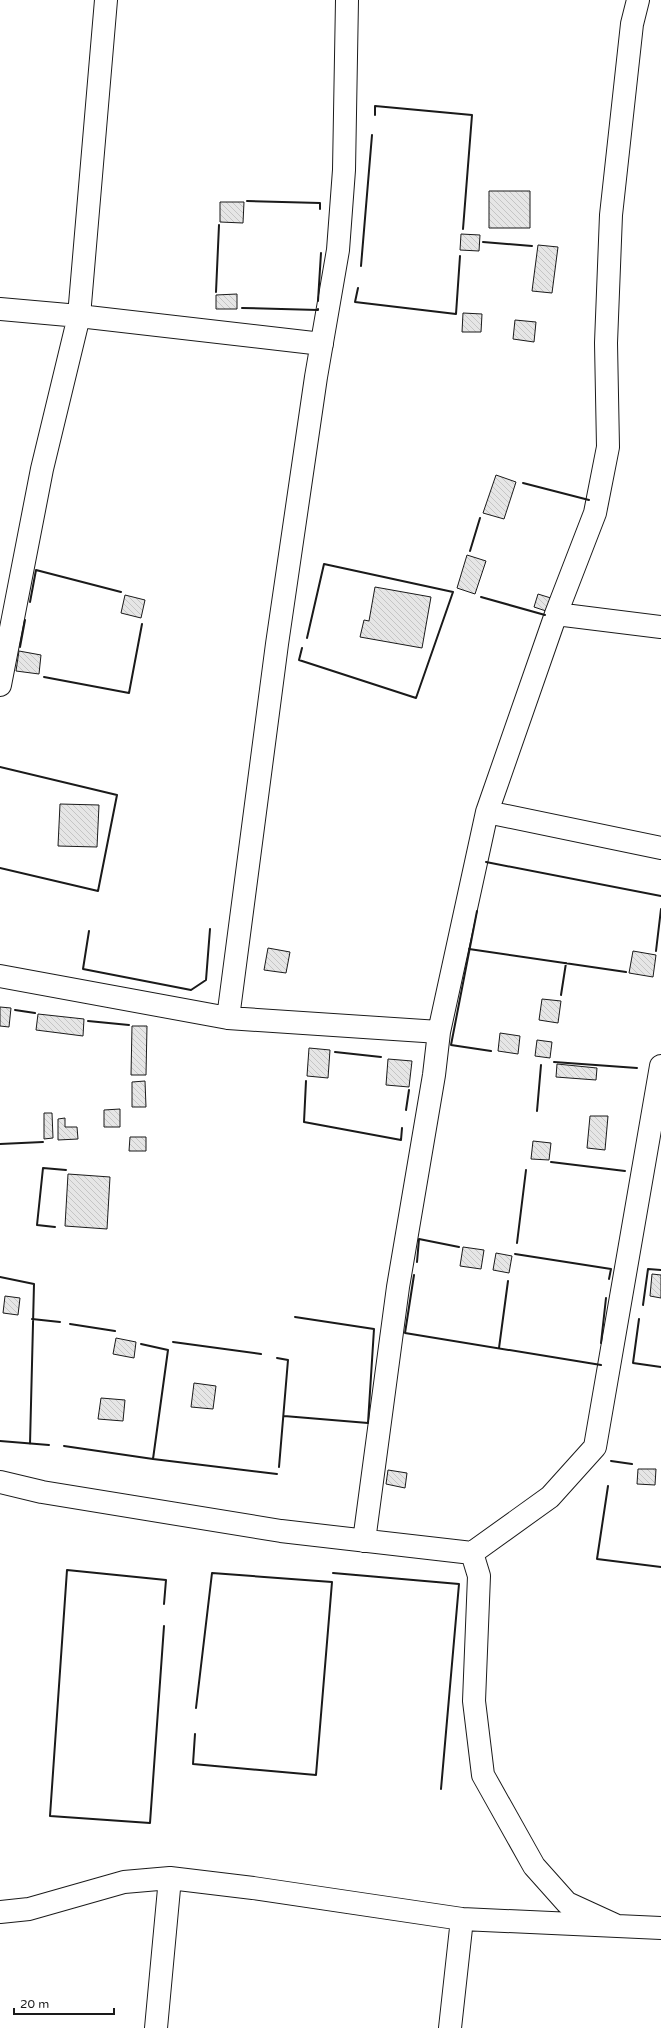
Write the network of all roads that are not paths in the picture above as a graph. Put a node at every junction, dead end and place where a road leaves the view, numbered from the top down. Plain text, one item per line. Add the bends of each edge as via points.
1 (106, 0) edge
2 (347, 0) edge
3 (638, 0) edge
4 (0, 309) edge
5 (79, 316) junction
6 (322, 344) junction
7 (556, 614) junction
8 (661, 627) edge
9 (0, 685) edge
10 (487, 812) junction
11 (661, 848) edge
12 (0, 976) edge
13 (228, 1018) junction
14 (439, 1032) junction
15 (661, 1066) edge
16 (0, 1482) edge
17 (364, 1541) junction
18 (472, 1553) junction
19 (170, 1878) junction
20 (0, 1912) edge
21 (462, 1918) junction
22 (615, 1926) junction
23 (661, 1928) edge
24 (156, 2028) edge
25 (450, 2028) edge

1 - 5 street
2 - 6 street via 344,170 338,250
3 - 7 street via 631,32 611,215 606,343 608,447 595,513
4 - 5 street
5 - 6 street
5 - 9 street via 42,469
6 - 13 street via 277,644
7 - 8 street
7 - 10 street
10 - 11 street
10 - 14 street
12 - 13 street
13 - 14 street
14 - 17 street via 398,1287
15 - 18 street via 595,1447 550,1497
16 - 17 street via 42,1492 266,1529
17 - 18 street
18 - 22 street via 479,1576 474,1701 483,1775 534,1866 567,1903
19 - 20 street via 124,1882 29,1909
19 - 21 street
19 - 24 street
21 - 22 street
21 - 25 street
22 - 23 street

